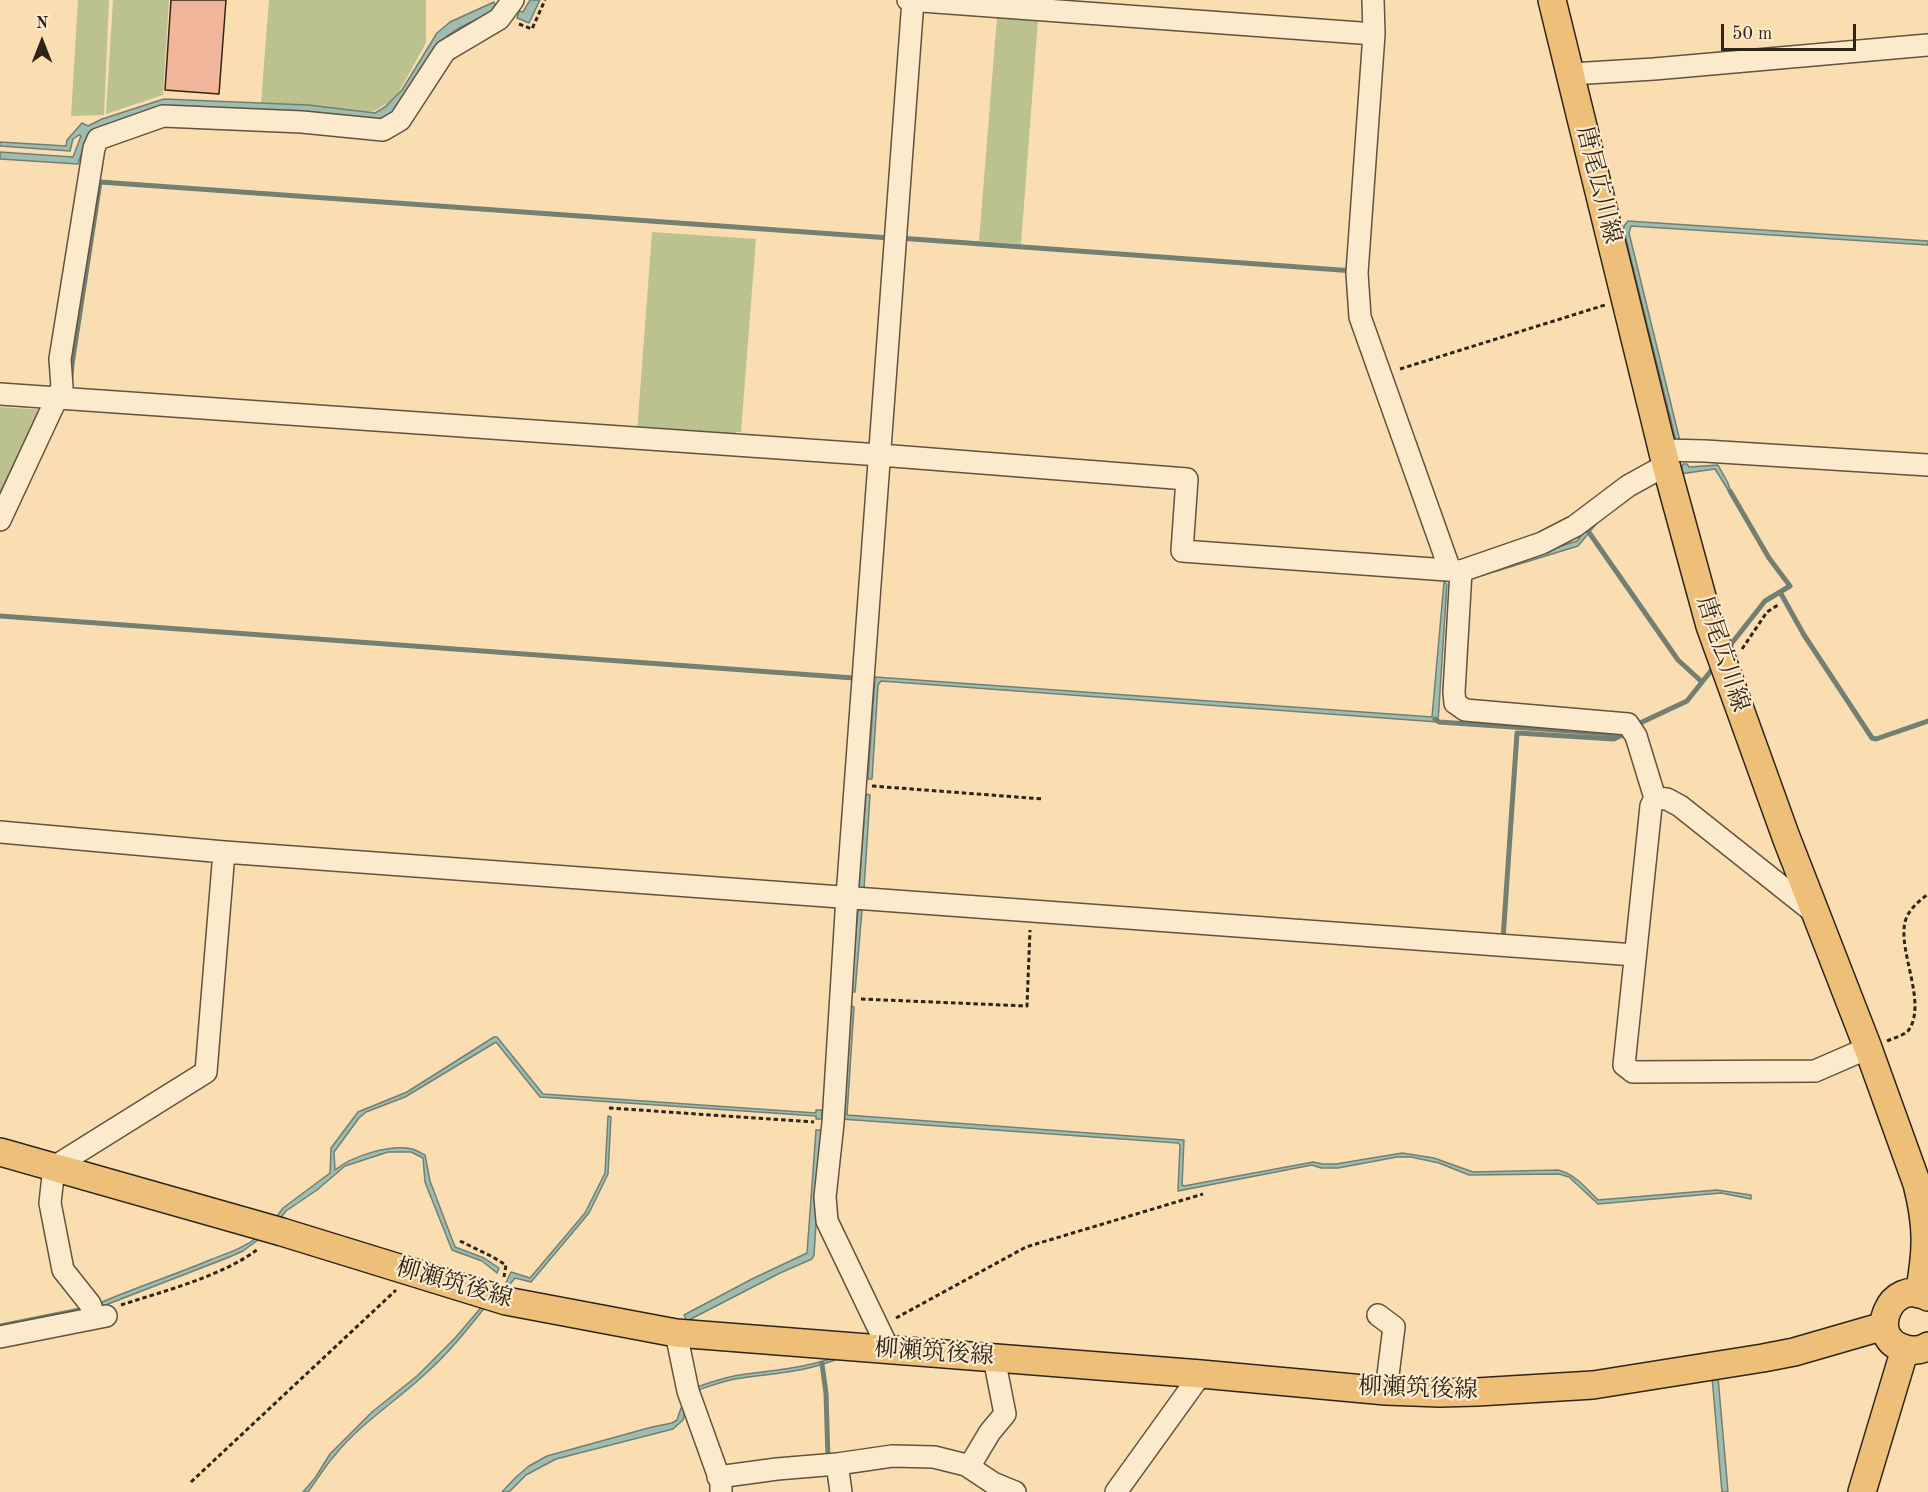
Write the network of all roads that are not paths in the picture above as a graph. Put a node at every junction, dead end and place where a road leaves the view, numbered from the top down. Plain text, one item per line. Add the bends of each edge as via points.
1 (513, 0) edge
2 (908, 0) edge
3 (913, 0) edge
4 (1373, 0) edge
5 (1552, 0) edge
6 (1374, 34) junction
7 (1928, 45) edge
8 (1571, 74) junction
9 (0, 394) edge
10 (57, 398) junction
11 (880, 455) junction
12 (1665, 458) junction
13 (1928, 465) edge
14 (0, 520) edge
15 (1456, 570) junction
16 (1655, 798) junction
17 (0, 832) edge
18 (224, 852) junction
19 (847, 897) junction
20 (1816, 915) junction
21 (1635, 956) junction
22 (1868, 1048) junction
23 (0, 1152) edge
24 (54, 1167) junction
25 (1927, 1255) edge
26 (1924, 1296) edge
27 (1378, 1315) dead end
28 (1884, 1326) junction
29 (676, 1333) junction
30 (0, 1337) edge
31 (884, 1339) junction
32 (1917, 1348) edge
33 (994, 1358) junction
34 (1201, 1374) junction
35 (1386, 1391) junction
36 (837, 1464) junction
37 (969, 1467) junction
38 (720, 1485) edge
39 (1865, 1491) edge
40 (841, 1492) edge
41 (1015, 1492) edge
42 (1116, 1492) edge

1 - 10 street via 500,17 445,51 400,120 383,130 163,116 98,139 60,358 62,387
2 - 3 street
3 - 6 street
3 - 11 street
4 - 6 street
5 - 8 main road, 唐尾広川線
6 - 15 street via 1357,273 1360,317
7 - 8 street
8 - 12 main road, 唐尾広川線
9 - 10 street
10 - 11 street
10 - 14 street
11 - 15 street via 1186,479 1182,551
11 - 19 street
12 - 13 street via 1705,451
12 - 15 street via 1575,526 1542,543
12 - 20 main road, 唐尾広川線 via 1710,626
15 - 16 street via 1455,703 1465,710 1628,724 1636,736
16 - 20 street via 1680,806
16 - 21 street
17 - 18 street
18 - 19 street
18 - 24 street via 206,1072
19 - 21 street
19 - 31 street via 826,1221
20 - 22 main road, 唐尾広川線
21 - 22 street via 1623,1065 1633,1072 1815,1071
22 - 25 main road, 唐尾広川線 via 1917,1184
23 - 24 main road, 柳瀬筑後線
24 - 29 main road, 柳瀬筑後線 via 495,1298
24 - 30 street via 50,1203 63,1270 101,1317
25 - 26 main road, 唐尾広川線
26 - 28 main road, 唐尾広川線 via 1904,1294 1894,1299
27 - 35 street via 1394,1327
28 - 32 main road via 1891,1341 1900,1348
28 - 35 main road, 柳瀬筑後線 via 1794,1352 1593,1385 1477,1392
29 - 31 main road, 柳瀬筑後線
29 - 38 street via 688,1390
31 - 33 main road, 柳瀬筑後線
32 - 39 main road
33 - 34 main road, 柳瀬筑後線
33 - 37 street via 1005,1414
34 - 35 main road, 柳瀬筑後線
34 - 42 street
36 - 37 street via 892,1456 934,1457
36 - 38 street via 777,1469
36 - 40 street
37 - 41 street

